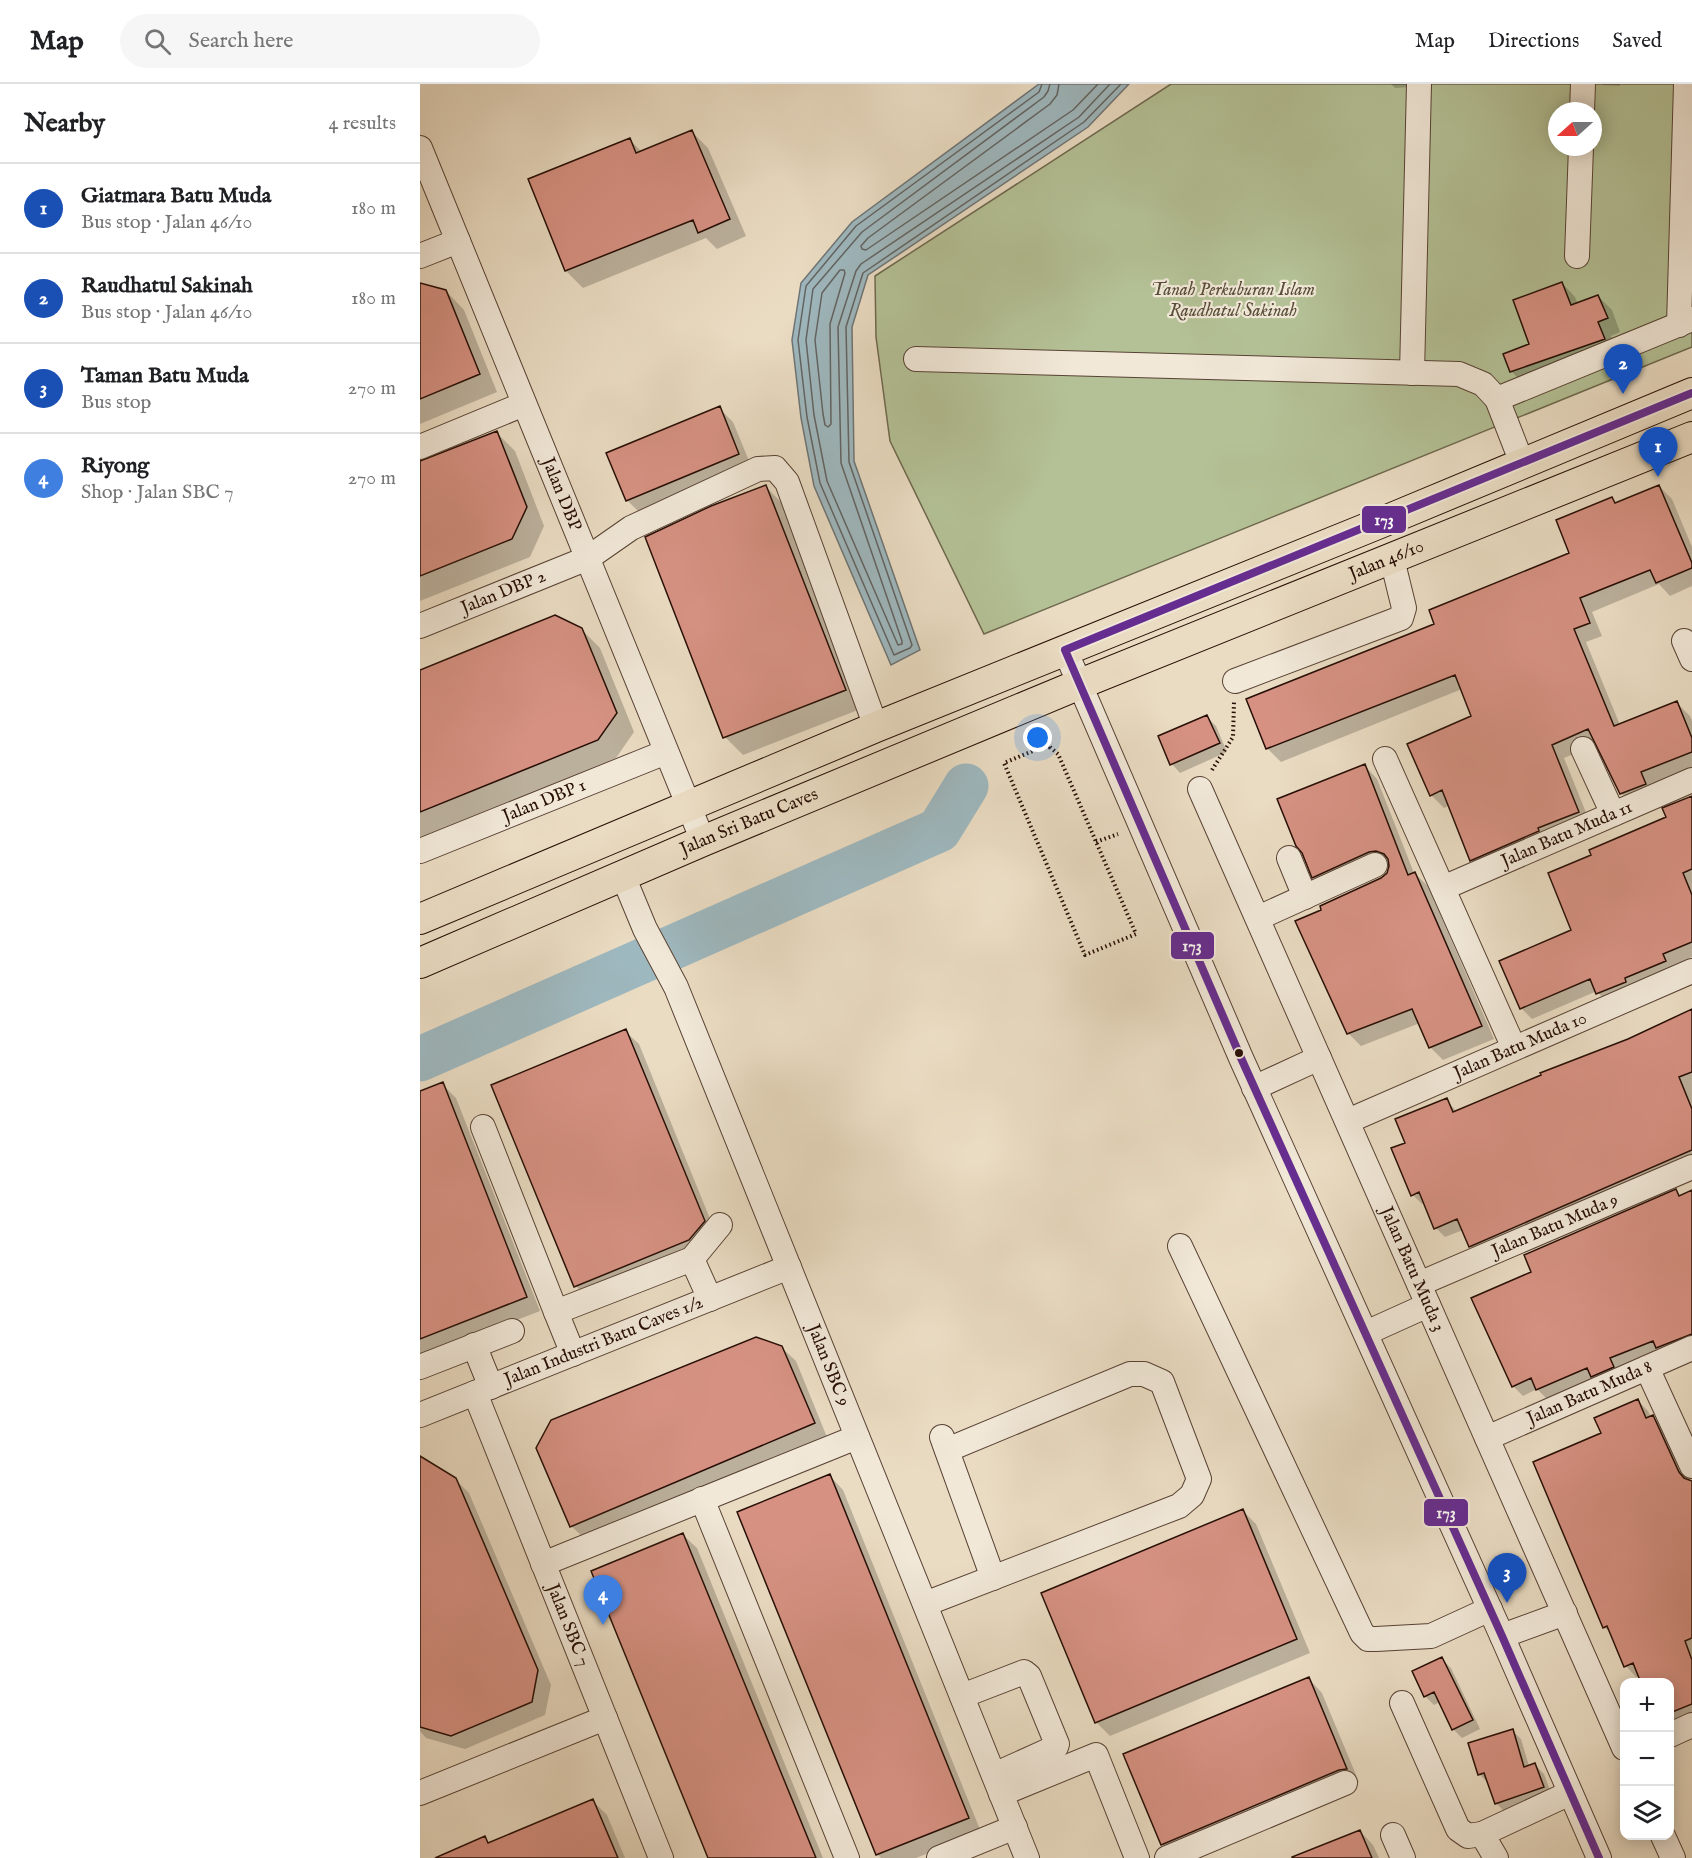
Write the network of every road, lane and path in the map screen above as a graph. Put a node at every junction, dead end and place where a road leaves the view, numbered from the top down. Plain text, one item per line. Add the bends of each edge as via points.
1 (1419, 84) edge
2 (1583, 84) edge
3 (1686, 84) edge
4 (1582, 102) edge
5 (420, 148) edge
6 (1581, 156) edge
7 (458, 241) junction
8 (420, 256) edge
9 (1577, 256) dead end
10 (1685, 322) edge
11 (916, 358) dead end
12 (1412, 373) junction
13 (1692, 393) edge
14 (1497, 399) junction
15 (524, 404) junction
16 (1692, 437) edge
17 (420, 447) edge
18 (1522, 463) junction
19 (588, 558) junction
20 (1392, 559) junction
21 (420, 626) edge
22 (1065, 650) junction
23 (1235, 681) joint
24 (1080, 684) junction
25 (876, 727) junction
26 (1583, 749) dead end
27 (666, 752) junction
28 (1385, 759) dead end
29 (1004, 763) joint
30 (1692, 780) edge
31 (1200, 789) joint
32 (688, 806) junction
33 (1613, 814) junction
34 (703, 841) junction
35 (420, 851) edge
36 (1289, 858) dead end
37 (1375, 865) dead end
38 (624, 876) junction
39 (1443, 888) junction
40 (1305, 897) junction
41 (1258, 918) junction
42 (420, 919) edge
43 (420, 963) edge
44 (1692, 970) edge
45 (1514, 1048) junction
46 (1319, 1058) junction
47 (1254, 1088) junction
48 (1348, 1121) junction
49 (483, 1126) dead end
50 (1692, 1167) edge
51 (720, 1225) dead end
52 (1180, 1246) dead end
53 (692, 1259) junction
54 (789, 1267) junction
55 (1424, 1295) junction
56 (710, 1299) junction
57 (556, 1312) junction
58 (512, 1331) dead end
59 (1366, 1333) junction
60 (474, 1346) junction
61 (1692, 1348) edge
62 (573, 1354) junction
63 (420, 1367) edge
64 (1647, 1368) junction
65 (483, 1390) junction
66 (423, 1407) edge
67 (857, 1437) junction
68 (1488, 1438) junction
69 (1692, 1466) edge
70 (702, 1499) junction
71 (543, 1564) junction
72 (993, 1578) junction
73 (925, 1604) junction
74 (1490, 1609) junction
75 (1564, 1613) junction
76 (1502, 1636) junction
77 (962, 1696) junction
78 (1402, 1702) dead end
79 (605, 1718) junction
80 (1692, 1725) edge
81 (1674, 1733) edge
82 (1620, 1739) edge
83 (1345, 1783) dead end
84 (997, 1784) junction
85 (420, 1793) edge
86 (1570, 1793) junction
87 (1015, 1827) junction
88 (1482, 1834) junction
89 (1393, 1835) dead end
90 (1665, 1840) edge
91 (661, 1858) edge
92 (847, 1858) edge
93 (939, 1858) edge
94 (1027, 1858) edge
95 (1137, 1858) edge
96 (1167, 1858) edge
97 (1403, 1858) edge
98 (1496, 1858) edge
99 (1599, 1858) edge
100 (1673, 1858) edge

1 - 12 street
2 - 4 street
3 - 10 street
5 - 7 street, Jalan DBP
6 - 9 street
7 - 8 street
7 - 15 street, Jalan DBP
10 - 14 street
11 - 12 street
12 - 14 street via 1459,374 1483,384
13 - 18 main road, Jalan 46/10
14 - 18 street
15 - 17 street
15 - 19 street, Jalan DBP
16 - 20 main road, Jalan 46/10
18 - 22 main road, Jalan 46/10
19 - 21 street, Jalan DBP 2
19 - 25 street, Jalan DBP 2 via 631,528 758,469 774,468 787,482
19 - 27 street, Jalan DBP
20 - 23 street via 1404,608 1401,618
20 - 24 main road, Jalan 46/10
22 - 24 street
22 - 25 main road
23 - 31 path via 1233,737
24 - 34 main road, Jalan Sri Batu Caves
24 - 47 street
25 - 32 main road
26 - 33 street
27 - 32 street, Jalan DBP
27 - 35 street, Jalan DBP 1
28 - 39 street
29 - 29 path via 1085,955 1136,934 1058,754 1050,747 1040,748
30 - 33 street, Jalan Batu Muda 11
31 - 41 street, Jalan Batu Muda 3
32 - 34 street, Jalan DBP
32 - 42 main road
33 - 39 street, Jalan Batu Muda 11
34 - 38 main road, Jalan Sri Batu Caves
36 - 40 street
37 - 40 street
38 - 43 main road, Jalan Sri Batu Caves
38 - 54 street, Jalan SBC 9 via 645,929 676,987
39 - 45 street
40 - 41 street
41 - 46 street, Jalan Batu Muda 3
44 - 45 street, Jalan Batu Muda 10
45 - 48 street, Jalan Batu Muda 10
46 - 47 street
46 - 48 street, Jalan Batu Muda 3
47 - 59 street
48 - 55 street, Jalan Batu Muda 3
49 - 57 street
50 - 55 street, Jalan Batu Muda 9
51 - 53 street
52 - 74 street via 1362,1633 1368,1639 1431,1636
53 - 56 street
53 - 57 street
54 - 56 street, Jalan Industri Batu Caves 1/2
54 - 67 street, Jalan SBC 9
55 - 59 street, Jalan Batu Muda 9
55 - 68 street, Jalan Batu Muda 3
56 - 62 street, Jalan Industri Batu Caves 1/2
57 - 62 street
58 - 60 street
59 - 74 street
60 - 63 street
60 - 65 street, Jalan SBC 7
61 - 64 street, Jalan Batu Muda 8
62 - 65 street, Jalan Industri Batu Caves 1/2
64 - 68 street, Jalan Batu Muda 8
64 - 69 street
65 - 66 street, Jalan Industri Batu Caves 1/2
65 - 71 street, Jalan SBC 7
67 - 70 street
67 - 73 street, Jalan SBC 9
68 - 75 street, Jalan Batu Muda 3
70 - 71 street
70 - 92 street
71 - 79 street, Jalan SBC 7
72 - 72 street via 945,1444 1130,1374 1144,1374 1162,1382 1199,1479 1192,1495 1179,1506
72 - 73 street
73 - 77 street, Jalan SBC 9
74 - 76 street
75 - 76 street
75 - 82 street, Jalan Batu Muda 3
76 - 86 street
77 - 84 street, Jalan SBC 9
77 - 84 street via 1024,1672 1057,1744
78 - 88 street via 1458,1829 1468,1836
79 - 85 street
79 - 91 street, Jalan SBC 7
80 - 81 street
83 - 96 street
84 - 87 street, Jalan SBC 9
84 - 95 street via 1096,1755
86 - 88 street
86 - 99 street
87 - 93 street
87 - 94 street, Jalan SBC 9
88 - 98 street
89 - 97 street
90 - 100 street

